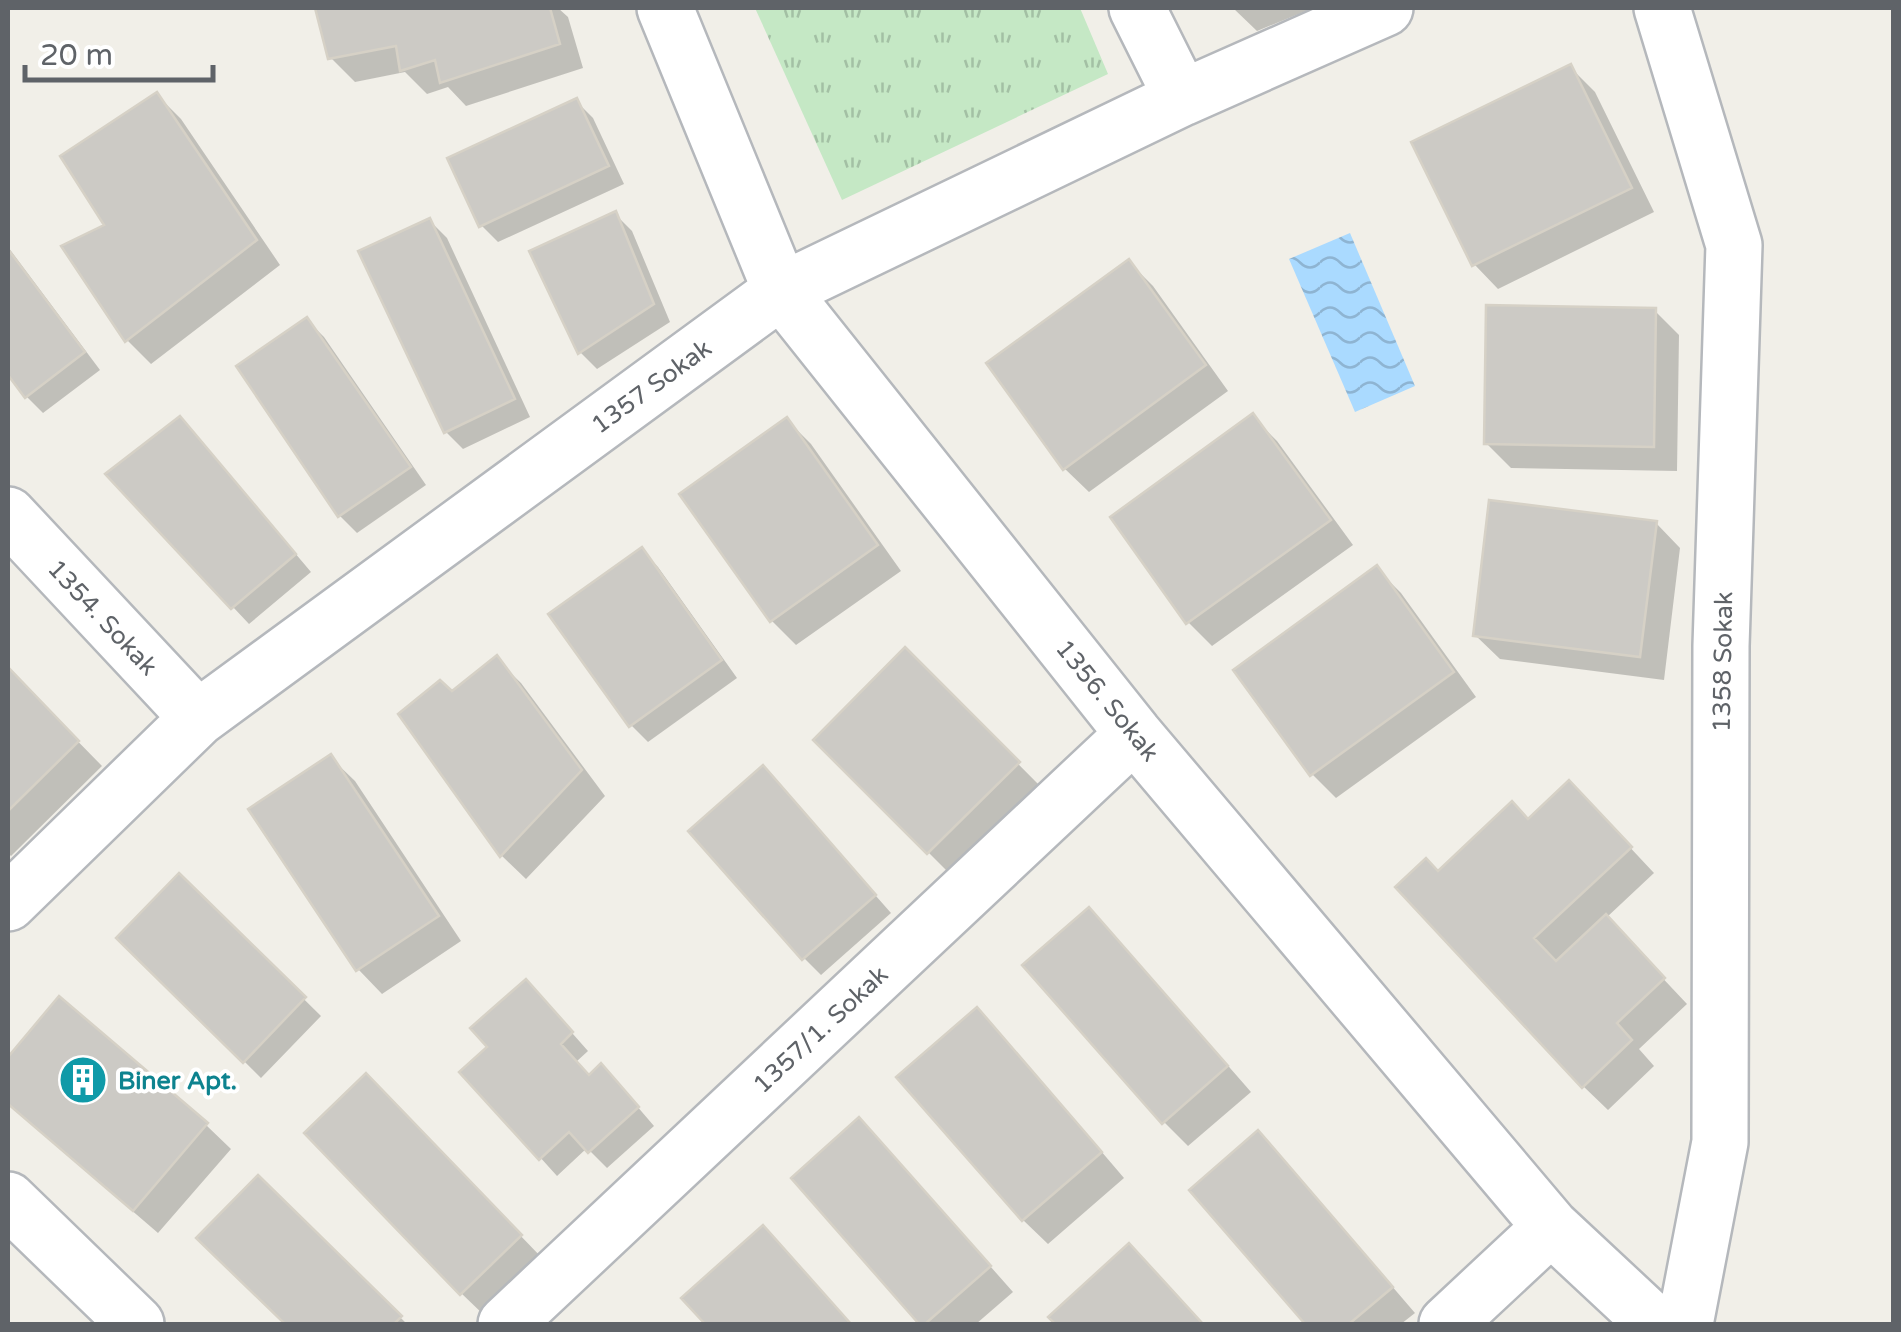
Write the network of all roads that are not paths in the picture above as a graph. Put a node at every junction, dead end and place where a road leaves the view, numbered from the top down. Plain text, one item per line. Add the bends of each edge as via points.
1 (665, 8) edge
2 (1136, 8) edge
3 (1384, 8) edge
4 (1662, 8) edge
5 (1182, 98) junction
6 (781, 291) junction
7 (8, 515) edge
8 (198, 718) junction
9 (1134, 734) junction
10 (8, 903) edge
11 (8, 1200) edge
12 (1550, 1227) junction
13 (136, 1324) edge
14 (506, 1324) edge
15 (1447, 1324) edge
16 (1654, 1324) edge
17 (1686, 1324) edge

1 - 6 street, 1356. Sokak
2 - 5 street
3 - 5 street, 1357 Sokak
4 - 17 street, 1358 Sokak via 1734,245 1721,646 1720,1142
5 - 6 street, 1357 Sokak
6 - 8 street, 1357 Sokak
6 - 9 street, 1356. Sokak
7 - 8 street, 1354. Sokak
8 - 10 street, 1357 Sokak
9 - 12 street, 1356. Sokak
9 - 14 street, 1357/1. Sokak
11 - 13 street
12 - 15 street
12 - 16 street, 1356. Sokak

